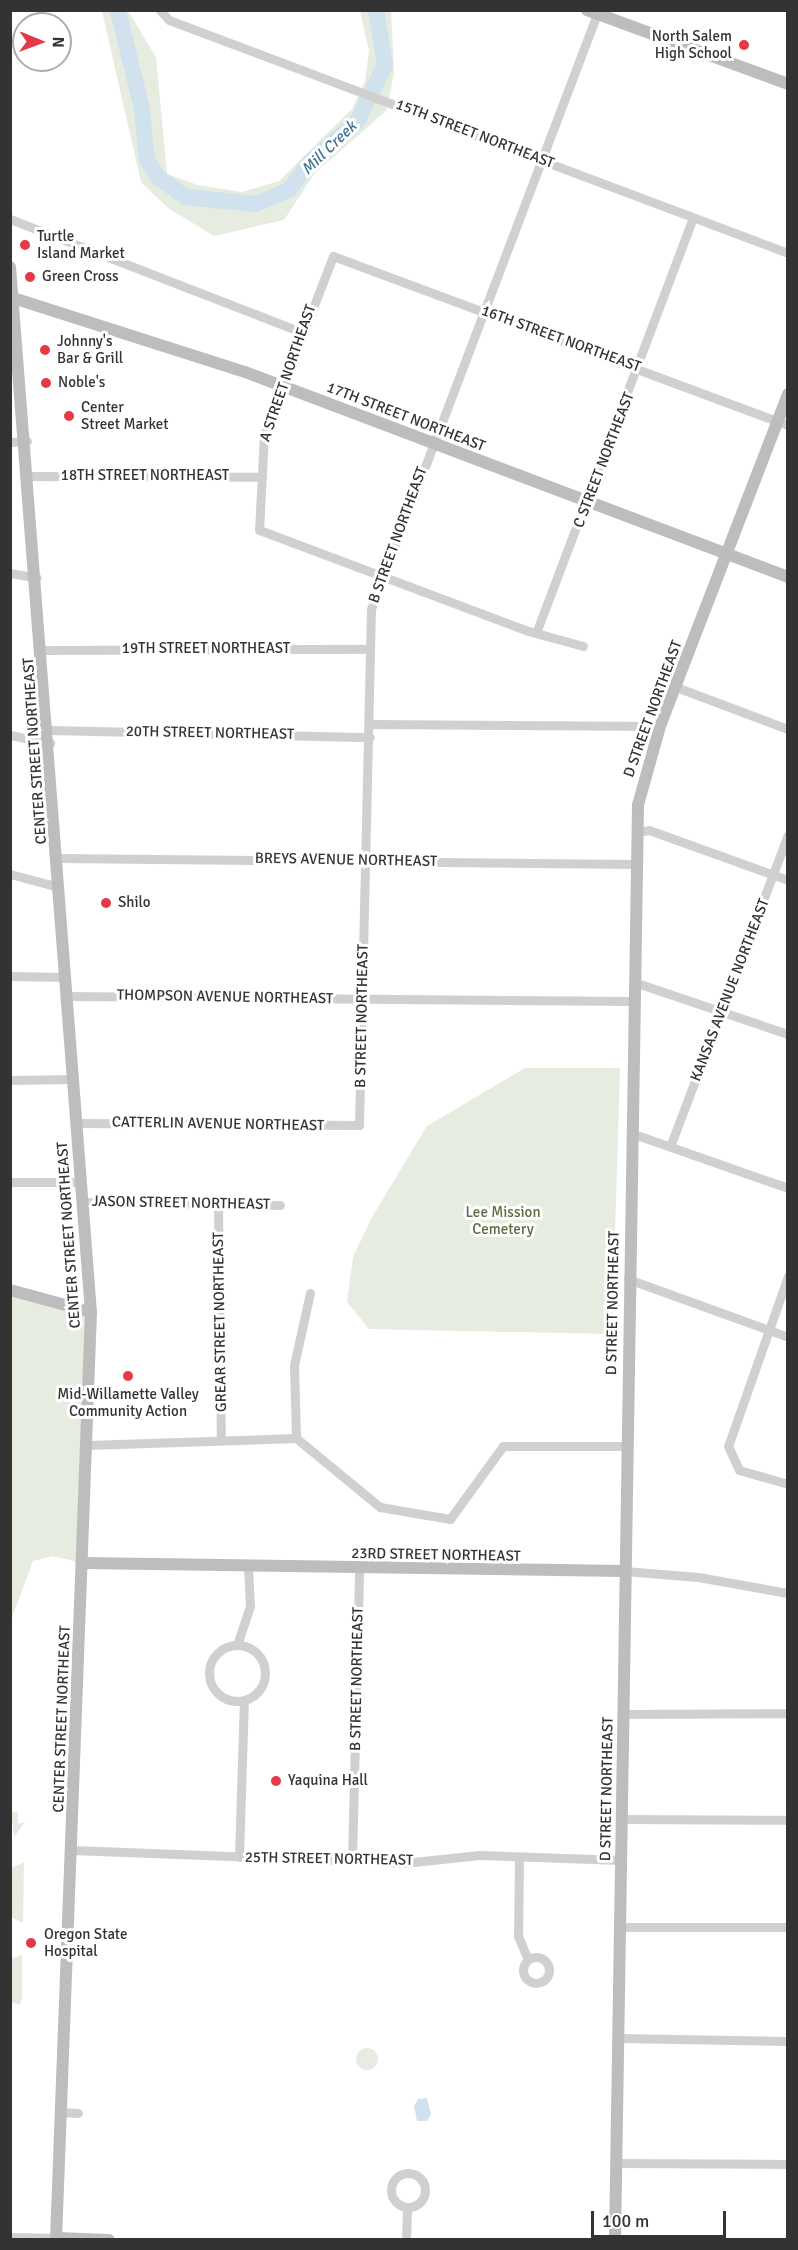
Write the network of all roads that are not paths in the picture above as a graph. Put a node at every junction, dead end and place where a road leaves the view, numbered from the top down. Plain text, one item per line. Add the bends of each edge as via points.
1 (592, 12) edge
2 (161, 13) edge
3 (788, 84) edge
4 (540, 159) junction
5 (693, 218) junction
6 (10, 219) edge
7 (788, 253) edge
8 (333, 256) joint
9 (10, 267) edge
10 (12, 297) edge
11 (482, 309) junction
12 (301, 332) junction
13 (639, 367) junction
14 (282, 385) junction
15 (788, 394) edge
16 (783, 423) edge
17 (27, 441) junction
18 (10, 442) edge
19 (431, 442) junction
20 (30, 476) junction
21 (261, 477) junction
22 (589, 502) junction
23 (727, 554) junction
24 (10, 573) edge
25 (381, 576) junction
26 (788, 577) edge
27 (37, 578) junction
28 (536, 633) junction
29 (583, 646) dead end
30 (370, 649) junction
31 (43, 650) junction
32 (676, 687) junction
33 (371, 724) junction
34 (660, 726) junction
35 (788, 729) edge
36 (50, 730) junction
37 (10, 735) edge
38 (370, 737) junction
39 (50, 743) junction
40 (637, 832) junction
41 (788, 835) edge
42 (57, 858) junction
43 (366, 860) junction
44 (636, 864) junction
45 (10, 874) edge
46 (773, 875) junction
47 (788, 880) edge
48 (59, 887) junction
49 (10, 976) edge
50 (66, 977) junction
51 (634, 982) junction
52 (68, 996) junction
53 (362, 999) junction
54 (634, 1001) junction
55 (723, 1009) junction
56 (788, 1034) edge
57 (74, 1079) junction
58 (10, 1080) edge
59 (76, 1123) junction
60 (359, 1125) joint
61 (631, 1133) junction
62 (671, 1144) junction
63 (10, 1182) edge
64 (81, 1182) junction
65 (788, 1188) edge
66 (82, 1202) junction
67 (218, 1204) junction
68 (280, 1205) dead end
69 (788, 1276) edge
70 (628, 1279) junction
71 (10, 1290) edge
72 (310, 1293) dead end
73 (91, 1312) junction
74 (767, 1330) junction
75 (788, 1337) edge
76 (296, 1438) junction
77 (221, 1440) junction
78 (88, 1445) junction
79 (626, 1446) junction
80 (788, 1484) edge
81 (83, 1563) junction
82 (248, 1567) junction
83 (359, 1569) junction
84 (624, 1571) junction
85 (788, 1593) edge
86 (237, 1645) junction
87 (244, 1701) junction
88 (622, 1713) junction
89 (788, 1713) edge
90 (622, 1819) junction
91 (788, 1820) edge
92 (72, 1850) junction
93 (239, 1857) junction
94 (519, 1857) junction
95 (621, 1860) junction
96 (352, 1861) junction
97 (619, 1927) junction
98 (788, 1927) edge
99 (528, 1959) dead end
100 (617, 2038) junction
101 (788, 2041) edge
102 (61, 2112) junction
103 (78, 2113) dead end
104 (615, 2163) junction
105 (788, 2164) edge
106 (406, 2207) dead end
107 (10, 2236) edge
108 (56, 2239) edge
109 (109, 2240) edge
110 (406, 2240) edge
111 (615, 2240) edge

1 - 3 main road
1 - 4 street, B STREET NORTHEAST
2 - 4 street, 15TH STREET NORTHEAST
4 - 5 street, 15TH STREET NORTHEAST
4 - 11 street, B STREET NORTHEAST
5 - 7 street, 15TH STREET NORTHEAST
5 - 13 street, C STREET NORTHEAST
6 - 12 street
8 - 11 street, 16TH STREET NORTHEAST
8 - 12 street, A STREET NORTHEAST
9 - 10 main road, CENTER STREET NORTHEAST
10 - 14 main road, 17TH STREET NORTHEAST
10 - 17 main road, CENTER STREET NORTHEAST
11 - 13 street, 16TH STREET NORTHEAST
11 - 19 street, B STREET NORTHEAST
12 - 14 street, A STREET NORTHEAST
13 - 16 street, 16TH STREET NORTHEAST
13 - 22 street, C STREET NORTHEAST
14 - 19 main road, 17TH STREET NORTHEAST
14 - 21 street, A STREET NORTHEAST via 264,435
15 - 16 main road, D STREET NORTHEAST
16 - 23 main road, D STREET NORTHEAST
17 - 18 street
17 - 20 main road, CENTER STREET NORTHEAST
19 - 22 main road, 17TH STREET NORTHEAST
19 - 25 street, B STREET NORTHEAST
20 - 21 street, 18TH STREET NORTHEAST
20 - 27 main road, CENTER STREET NORTHEAST
21 - 25 street, A STREET NORTHEAST via 259,530
22 - 23 main road, 17TH STREET NORTHEAST
22 - 28 street, C STREET NORTHEAST
23 - 26 main road, 17TH STREET NORTHEAST
23 - 32 main road, D STREET NORTHEAST
24 - 27 street
25 - 28 street
25 - 30 street, B STREET NORTHEAST via 371,609
27 - 31 main road, CENTER STREET NORTHEAST
28 - 29 street
30 - 31 street, 19TH STREET NORTHEAST
30 - 33 street, B STREET NORTHEAST
31 - 36 main road, CENTER STREET NORTHEAST
32 - 34 main road, D STREET NORTHEAST
32 - 35 street
33 - 34 street
33 - 38 street, B STREET NORTHEAST
34 - 40 main road, D STREET NORTHEAST via 639,795
36 - 38 street, 20TH STREET NORTHEAST
36 - 39 main road, CENTER STREET NORTHEAST
37 - 39 street
38 - 43 street, B STREET NORTHEAST
39 - 42 main road, CENTER STREET NORTHEAST
40 - 44 main road, D STREET NORTHEAST
40 - 46 street via 649,830
41 - 46 street, KANSAS AVENUE NORTHEAST
42 - 43 street, BREYS AVENUE NORTHEAST
42 - 48 main road, CENTER STREET NORTHEAST
43 - 44 street, BREYS AVENUE NORTHEAST
43 - 53 street, B STREET NORTHEAST
44 - 51 main road, D STREET NORTHEAST
45 - 48 street
46 - 47 street
46 - 55 street, KANSAS AVENUE NORTHEAST
48 - 50 main road, CENTER STREET NORTHEAST
49 - 50 street
50 - 52 main road, CENTER STREET NORTHEAST
51 - 54 main road, D STREET NORTHEAST
51 - 55 street
52 - 53 street, THOMPSON AVENUE NORTHEAST
52 - 57 main road, CENTER STREET NORTHEAST
53 - 54 street, THOMPSON AVENUE NORTHEAST
53 - 60 street, B STREET NORTHEAST
54 - 61 main road, D STREET NORTHEAST
55 - 56 street
55 - 62 street, KANSAS AVENUE NORTHEAST
57 - 58 street
57 - 59 main road, CENTER STREET NORTHEAST
59 - 60 street, CATTERLIN AVENUE NORTHEAST
59 - 64 main road, CENTER STREET NORTHEAST
61 - 62 street
61 - 70 main road, D STREET NORTHEAST
62 - 65 street
63 - 64 street
64 - 66 main road, CENTER STREET NORTHEAST
66 - 67 street, JASON STREET NORTHEAST
66 - 73 main road, CENTER STREET NORTHEAST
67 - 68 street, JASON STREET NORTHEAST
67 - 77 street, GREAR STREET NORTHEAST
69 - 74 street
70 - 74 street
70 - 79 main road, D STREET NORTHEAST
71 - 73 main road
72 - 76 street via 294,1365
73 - 78 main road, CENTER STREET NORTHEAST
74 - 75 street
74 - 80 street via 729,1433 731,1458 750,1475
76 - 77 street
76 - 79 street via 380,1507 446,1519 478,1485 503,1446
77 - 78 street
78 - 81 main road, CENTER STREET NORTHEAST
79 - 84 main road, D STREET NORTHEAST
81 - 82 main road, 23RD STREET NORTHEAST
81 - 92 main road, CENTER STREET NORTHEAST
82 - 83 main road, 23RD STREET NORTHEAST
82 - 86 street via 250,1606
83 - 84 main road, 23RD STREET NORTHEAST
83 - 96 street, B STREET NORTHEAST
84 - 85 street, 23RD STREET NORTHEAST via 698,1577
84 - 88 main road, D STREET NORTHEAST
86 - 87 street via 254,1650 265,1675 259,1692
86 - 87 street via 213,1657 209,1680 226,1700
87 - 93 street
88 - 89 street
88 - 90 main road, D STREET NORTHEAST
90 - 91 street
90 - 95 main road, D STREET NORTHEAST
92 - 93 street, 25TH STREET NORTHEAST
92 - 102 main road, CENTER STREET NORTHEAST
93 - 96 street, 25TH STREET NORTHEAST
94 - 95 street, 25TH STREET NORTHEAST
94 - 96 street, 25TH STREET NORTHEAST
94 - 99 street via 518,1936
95 - 97 main road, D STREET NORTHEAST
97 - 98 street
97 - 100 main road, D STREET NORTHEAST
100 - 101 street
100 - 104 main road, D STREET NORTHEAST
102 - 103 street
102 - 108 main road, CENTER STREET NORTHEAST
104 - 105 street
104 - 111 main road, D STREET NORTHEAST
106 - 110 street
107 - 108 street
108 - 109 main road

